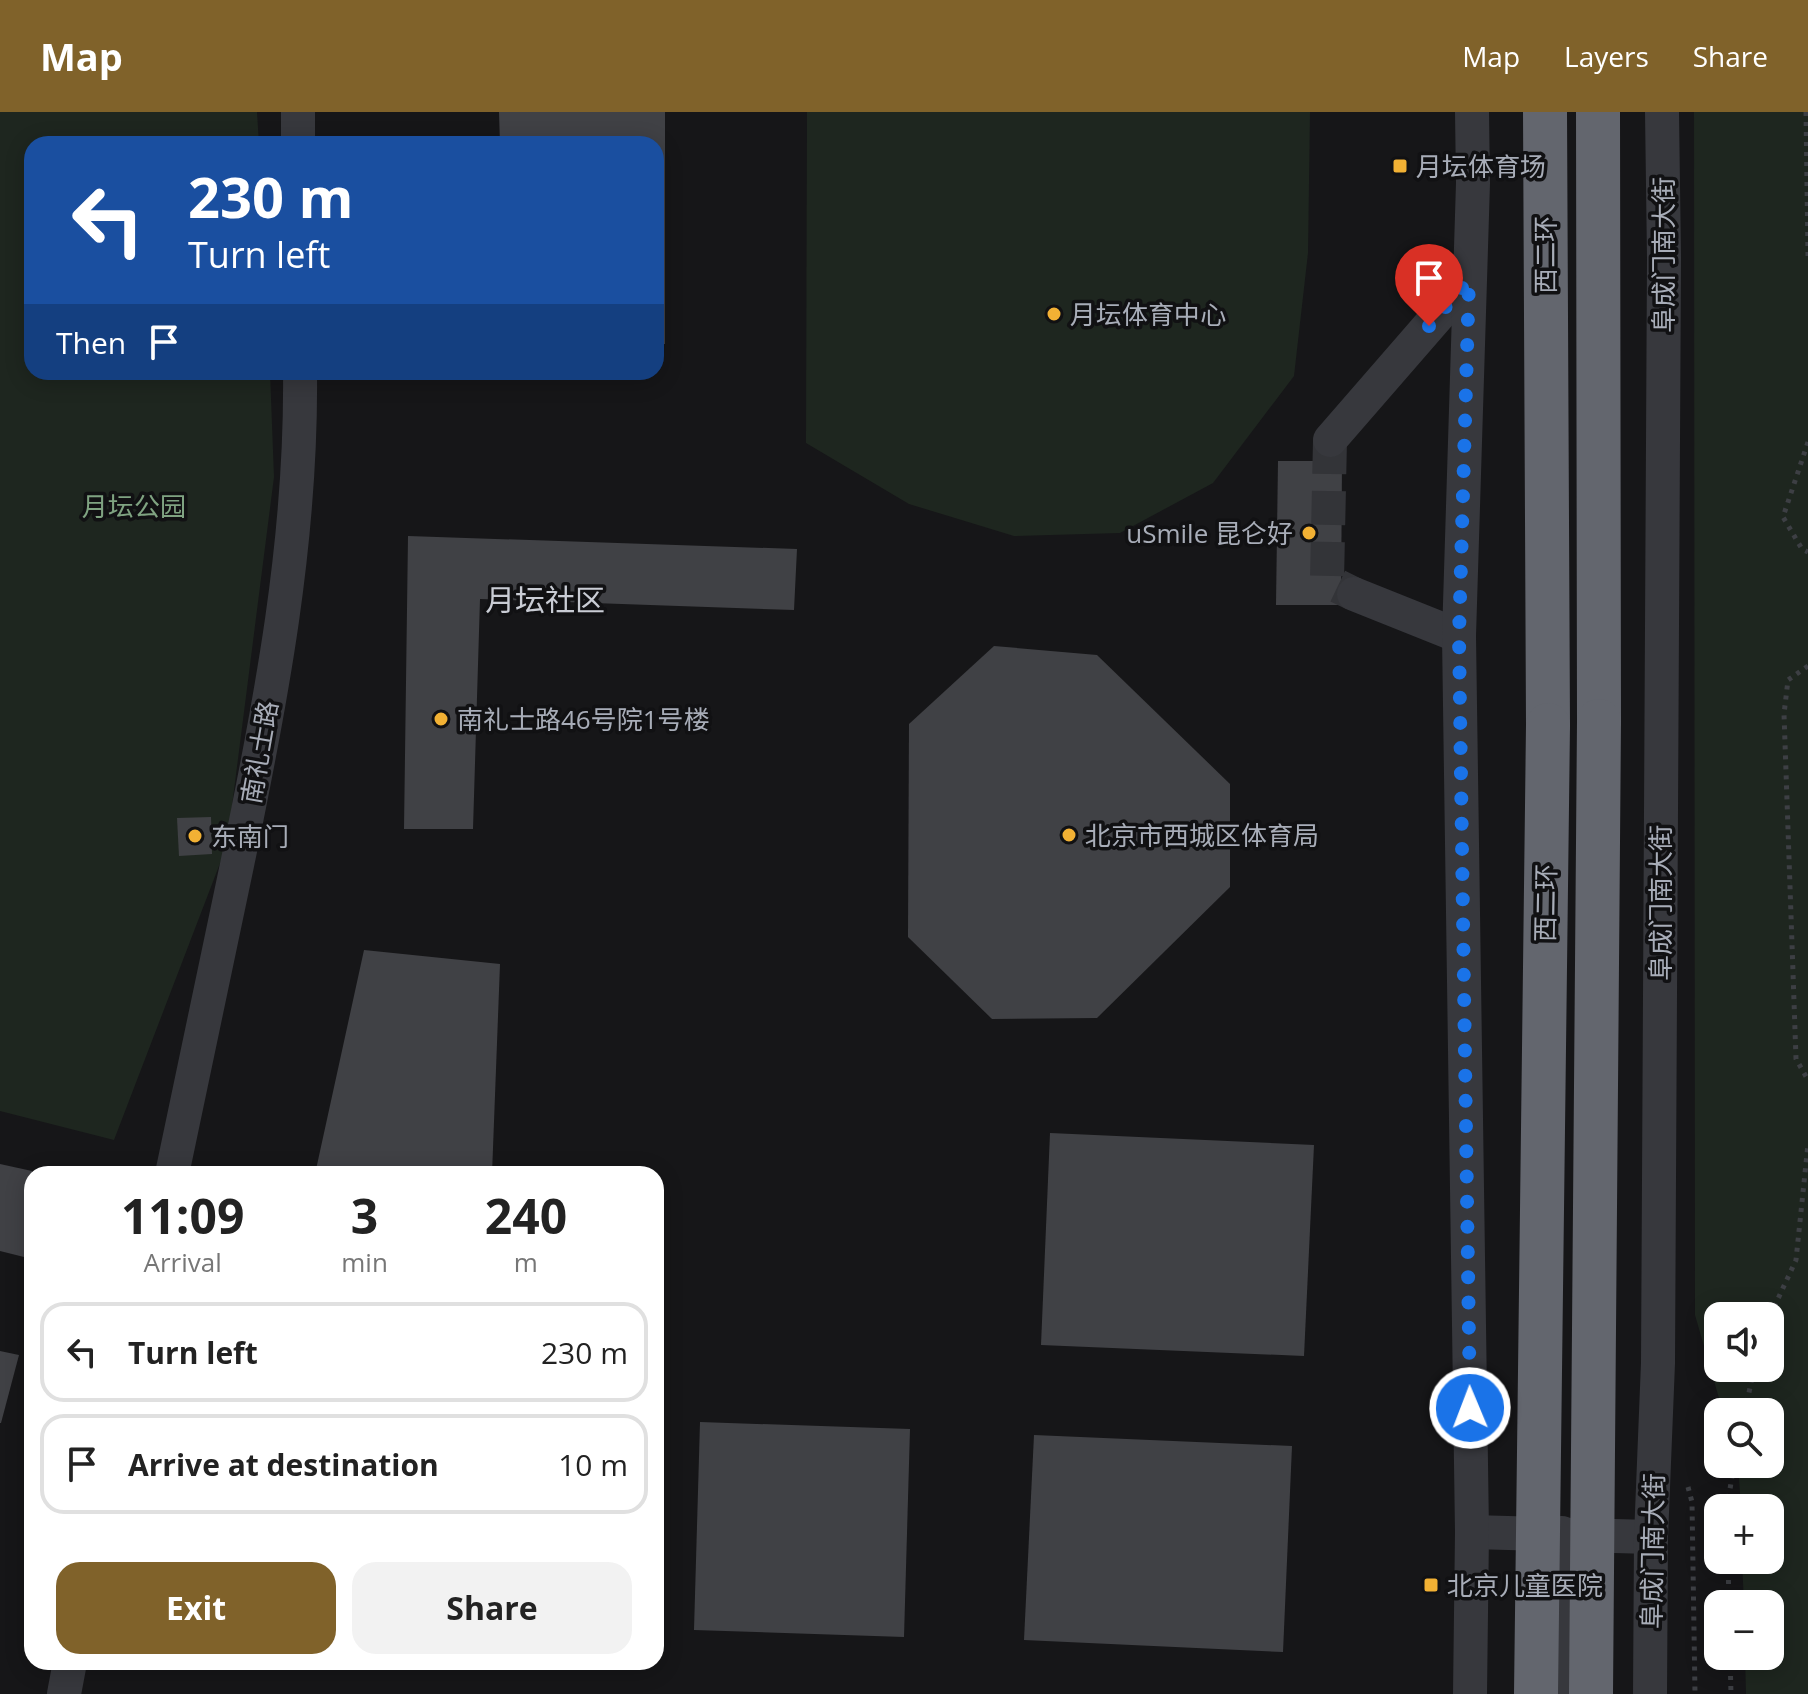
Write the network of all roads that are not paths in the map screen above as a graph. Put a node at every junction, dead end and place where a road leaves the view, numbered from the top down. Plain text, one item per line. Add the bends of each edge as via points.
1 (298, 112) edge
2 (1472, 112) edge
3 (1545, 112) edge
4 (1598, 112) edge
5 (1662, 112) edge
6 (298, 136) edge
7 (1469, 280) junction
8 (300, 380) edge
9 (1330, 440) tunnel mouth
10 (1354, 594) tunnel mouth
11 (1459, 636) junction
12 (174, 1166) edge
13 (1472, 1532) junction
14 (1562, 1533) junction
15 (1651, 1537) junction
16 (68, 1670) edge
17 (64, 1694) edge
18 (1470, 1694) edge
19 (1536, 1694) edge
20 (1564, 1694) edge
21 (1591, 1694) edge
22 (1650, 1694) edge

1 - 6 street
2 - 7 street
3 - 19 highway, 西二环, bridge via 1548,725
4 - 21 highway, 西二环, bridge
5 - 15 street, 阜成门南大街 via 1658,1348
7 - 9 street
7 - 11 street
8 - 12 street, 南礼士路 via 301,441 288,593
10 - 11 street
11 - 13 street
13 - 14 street
13 - 18 street
14 - 15 street
14 - 20 street
15 - 22 street, 阜成门南大街
16 - 17 street

